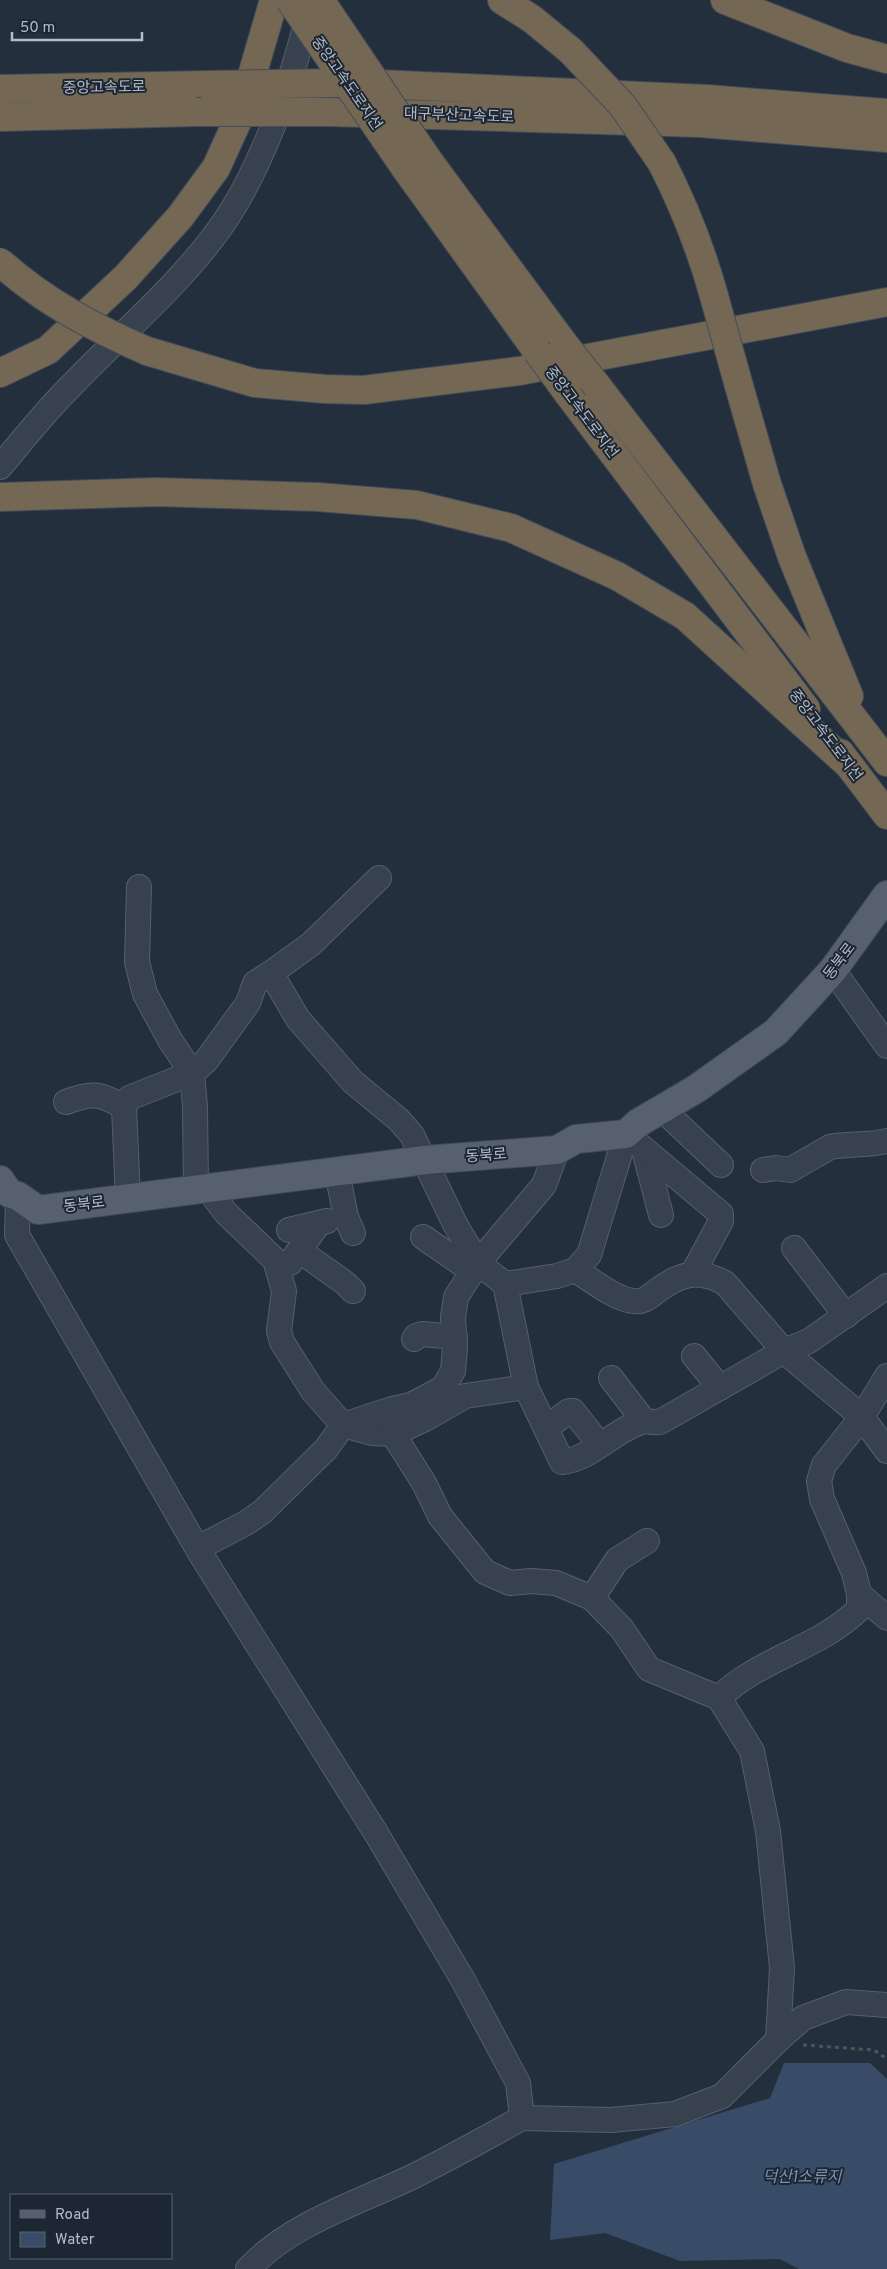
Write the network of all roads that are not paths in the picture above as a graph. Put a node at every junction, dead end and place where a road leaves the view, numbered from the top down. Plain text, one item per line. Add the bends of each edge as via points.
1 (274, 0) edge
2 (290, 0) edge
3 (311, 0) edge
4 (320, 0) edge
5 (502, 0) edge
6 (725, 0) edge
7 (887, 59) edge
8 (208, 85) joint
9 (0, 89) edge
10 (887, 113) edge
11 (0, 117) edge
12 (887, 138) edge
13 (417, 164) junction
14 (0, 262) edge
15 (887, 302) edge
16 (0, 373) edge
17 (0, 467) edge
18 (0, 497) edge
19 (863, 730) junction
20 (887, 762) edge
21 (850, 766) junction
22 (887, 815) edge
23 (379, 878) dead end
24 (139, 887) dead end
25 (887, 895) edge
26 (833, 970) junction
27 (270, 973) junction
28 (887, 1046) edge
29 (192, 1073) junction
30 (66, 1102) dead end
31 (124, 1107) junction
32 (662, 1109) junction
33 (869, 1138) edge
34 (635, 1142) junction
35 (557, 1150) junction
36 (425, 1160) junction
37 (721, 1165) dead end
38 (763, 1170) dead end
39 (337, 1172) junction
40 (9, 1188) edge
41 (202, 1190) junction
42 (128, 1199) junction
43 (661, 1216) dead end
44 (319, 1223) junction
45 (289, 1230) dead end
46 (424, 1237) dead end
47 (794, 1248) dead end
48 (300, 1250) junction
49 (475, 1267) junction
50 (575, 1270) junction
51 (279, 1271) junction
52 (693, 1273) junction
53 (505, 1284) junction
54 (887, 1286) edge
55 (353, 1292) dead end
56 (846, 1316) junction
57 (455, 1337) junction
58 (414, 1339) dead end
59 (784, 1351) junction
60 (694, 1356) dead end
61 (887, 1376) edge
62 (611, 1378) dead end
63 (526, 1387) junction
64 (720, 1388) junction
65 (862, 1417) junction
66 (644, 1421) junction
67 (343, 1425) junction
68 (546, 1428) junction
69 (393, 1434) junction
70 (600, 1445) junction
71 (887, 1451) edge
72 (647, 1541) dead end
73 (198, 1548) junction
74 (859, 1594) junction
75 (592, 1598) junction
76 (887, 1618) edge
77 (719, 1698) junction
78 (887, 2005) edge
79 (778, 2040) junction
80 (522, 2118) junction
81 (248, 2269) edge

1 - 16 highway via 241,113 216,168 180,217 126,277 48,350
2 - 13 highway, 중앙고속도로지선, bridge
3 - 17 street via 300,49 262,150 222,226 199,256 66,391
4 - 13 highway, 중앙고속도로지선, bridge
5 - 19 highway, bridge via 532,19 571,51 623,106 662,163 684,206 702,252 767,484 792,557
6 - 7 highway via 847,48
8 - 9 highway, 중앙고속도로
8 - 10 highway, 대구부산고속도로, bridge via 339,83 707,99
11 - 12 highway, 대구부산고속도로, bridge via 329,112 702,123
13 - 19 highway, 중앙고속도로지선, bridge via 564,344
13 - 21 highway, 중앙고속도로지선, bridge via 537,351
14 - 15 highway, bridge via 56,305 147,351 255,383 325,389 364,390 519,371
18 - 21 highway via 157,492 318,496 417,506 511,528 617,576 686,616
19 - 20 highway, 중앙고속도로지선
21 - 22 highway, 중앙고속도로지선
23 - 27 street via 311,944
24 - 29 street via 137,962 145,994
25 - 26 main road, 동북로
26 - 28 street
26 - 32 main road, 동북로 via 776,1032
27 - 29 street via 255,984 248,1003 206,1060
27 - 36 street via 298,1019 353,1082 399,1120 412,1135
29 - 31 street via 129,1098
29 - 41 street
30 - 31 street via 92,1094 107,1097
31 - 42 street
32 - 34 main road, 동북로 via 638,1123
32 - 37 street
33 - 38 street via 830,1147 790,1170
34 - 35 main road, 동북로 via 576,1139
34 - 43 street
34 - 50 street via 589,1255
34 - 52 street via 722,1214
35 - 36 main road, 동북로
35 - 49 street via 544,1185
36 - 39 main road, 동북로
36 - 49 street
39 - 41 main road, 동북로
39 - 44 street via 349,1225
40 - 42 main road, 동북로 via 38,1210
40 - 73 street via 17,1235
41 - 42 main road, 동북로
41 - 51 street via 275,1260
44 - 45 street
44 - 48 street
46 - 49 street
47 - 56 street
48 - 51 street via 287,1267
48 - 55 street
49 - 53 street
49 - 57 street via 456,1297
50 - 52 street via 634,1302 646,1300 671,1282
50 - 53 street
51 - 67 street via 284,1292 279,1330 282,1342 313,1391
52 - 59 street via 716,1278 725,1284
53 - 63 street
54 - 56 street
56 - 59 street via 809,1341
57 - 58 street via 422,1334
57 - 67 street via 453,1371 443,1388 411,1405
59 - 64 street
59 - 65 street
60 - 64 street
61 - 65 street
62 - 66 street
63 - 68 street
63 - 69 street via 465,1396
64 - 66 street via 660,1422
65 - 71 street
65 - 74 street via 824,1465 819,1481 822,1499 854,1573
66 - 70 street
67 - 69 street
67 - 73 street via 326,1449 262,1512
68 - 70 street via 573,1411
68 - 70 street via 562,1462 573,1461
69 - 75 street via 424,1483 440,1516 484,1572 510,1583 556,1583
72 - 75 street via 617,1560
73 - 80 street via 376,1833 463,1980 518,2083
74 - 76 street
74 - 77 street via 859,1608 828,1635 738,1680
75 - 77 street via 622,1628 649,1669
77 - 79 street via 752,1751 768,1831 782,1968
78 - 79 street via 846,2002 803,2018
79 - 80 street via 722,2096 675,2114 611,2120
80 - 81 street via 415,2176 304,2228 260,2256

